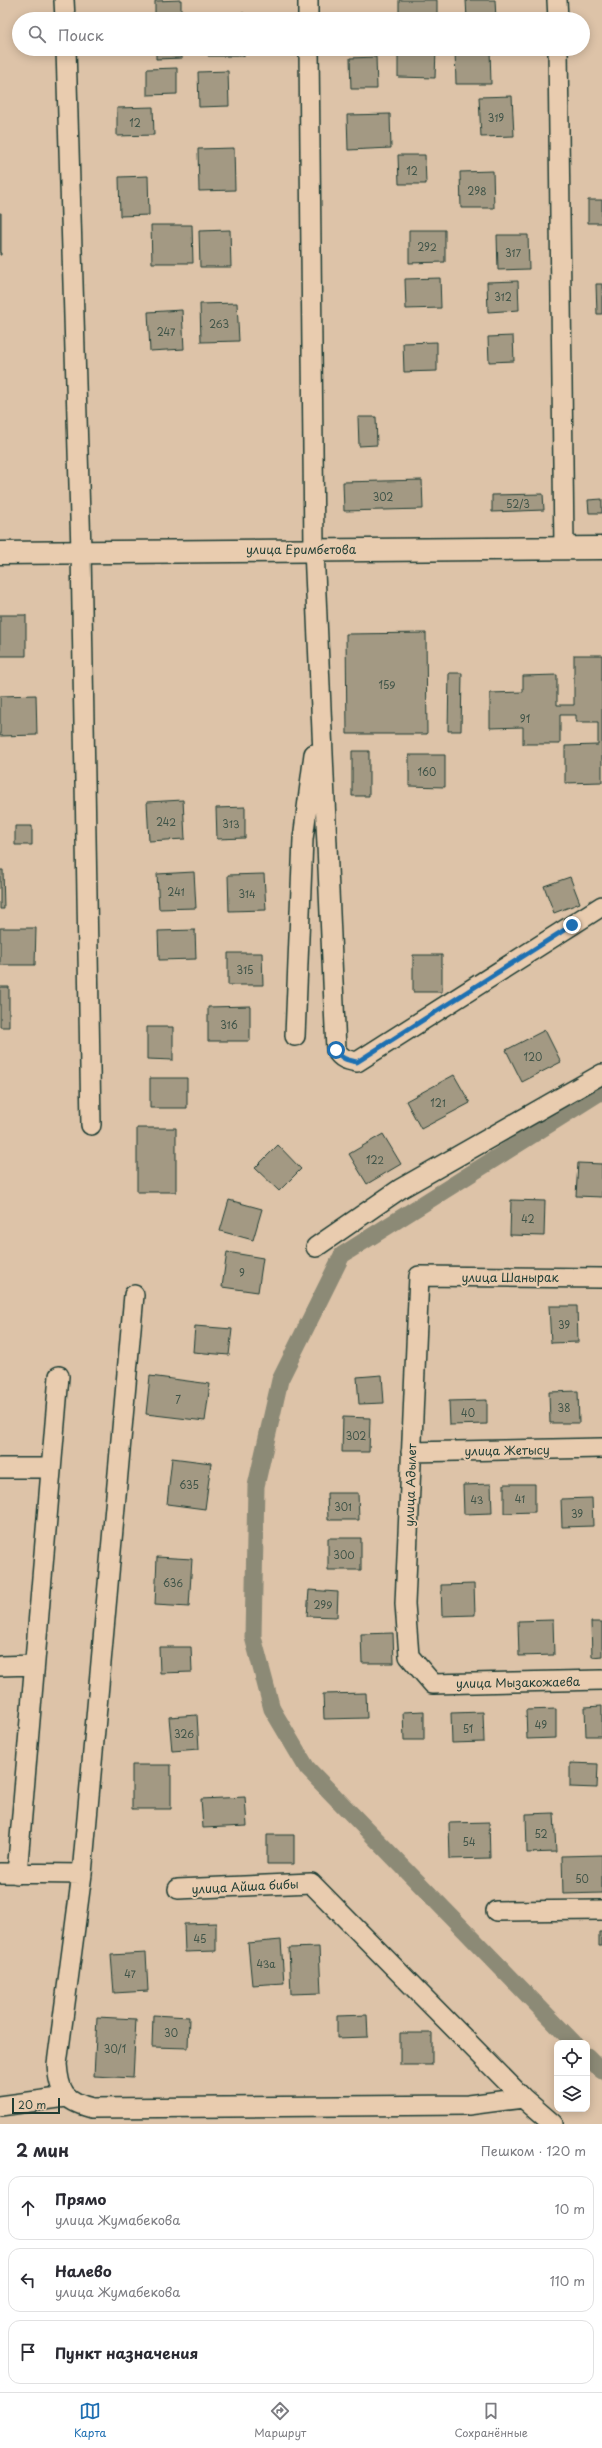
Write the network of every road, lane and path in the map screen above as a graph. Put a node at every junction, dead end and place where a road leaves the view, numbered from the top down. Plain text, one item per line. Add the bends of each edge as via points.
1 (64, 0) edge
2 (308, 0) edge
3 (557, 0) edge
4 (65, 12) edge
5 (308, 12) edge
6 (558, 12) edge
7 (66, 56) edge
8 (309, 56) edge
9 (558, 56) edge
10 (564, 547) junction
11 (602, 548) edge
12 (314, 549) junction
13 (81, 551) junction
14 (0, 553) edge
15 (320, 699) junction
16 (602, 906) edge
17 (295, 1036) dead end
18 (602, 1074) edge
19 (91, 1125) dead end
20 (316, 1247) dead end
21 (419, 1276) joint
22 (602, 1278) edge
23 (134, 1295) dead end
24 (59, 1376) dead end
25 (602, 1448) edge
26 (412, 1452) junction
27 (0, 1468) edge
28 (51, 1468) junction
29 (34, 1665) junction
30 (0, 1666) edge
31 (602, 1680) edge
32 (433, 1684) joint
33 (8, 1874) edge
34 (82, 1874) junction
35 (178, 1889) dead end
36 (602, 1910) edge
37 (496, 1911) dead end
38 (66, 2097) junction
39 (523, 2098) junction
40 (0, 2106) edge
41 (553, 2124) edge

1 - 4 street
2 - 5 street
3 - 6 street
7 - 13 street
8 - 12 street
9 - 10 street
10 - 11 main road, улица Еримбетова
10 - 12 main road, улица Еримбетова
12 - 13 main road, улица Еримбетова
12 - 15 street
13 - 14 main road, улица Еримбетова
13 - 19 street
15 - 16 street via 336,1050 340,1056 357,1062
15 - 17 street via 303,839
18 - 20 street via 400,1190
21 - 22 street, улица Шанырак
21 - 26 street, улица Адылет
23 - 34 street
24 - 28 street
25 - 26 street, улица Жетысу
26 - 32 street, улица Адылет via 406,1604 409,1656
27 - 28 street
28 - 29 street
29 - 30 street
29 - 33 street
31 - 32 street, улица Мызакожаева
33 - 34 street
34 - 38 street via 57,2064 59,2085
35 - 39 street, улица Айша бибы via 311,1883
36 - 37 street
38 - 39 street via 79,2105 92,2108 468,2106
38 - 40 street
39 - 41 street

